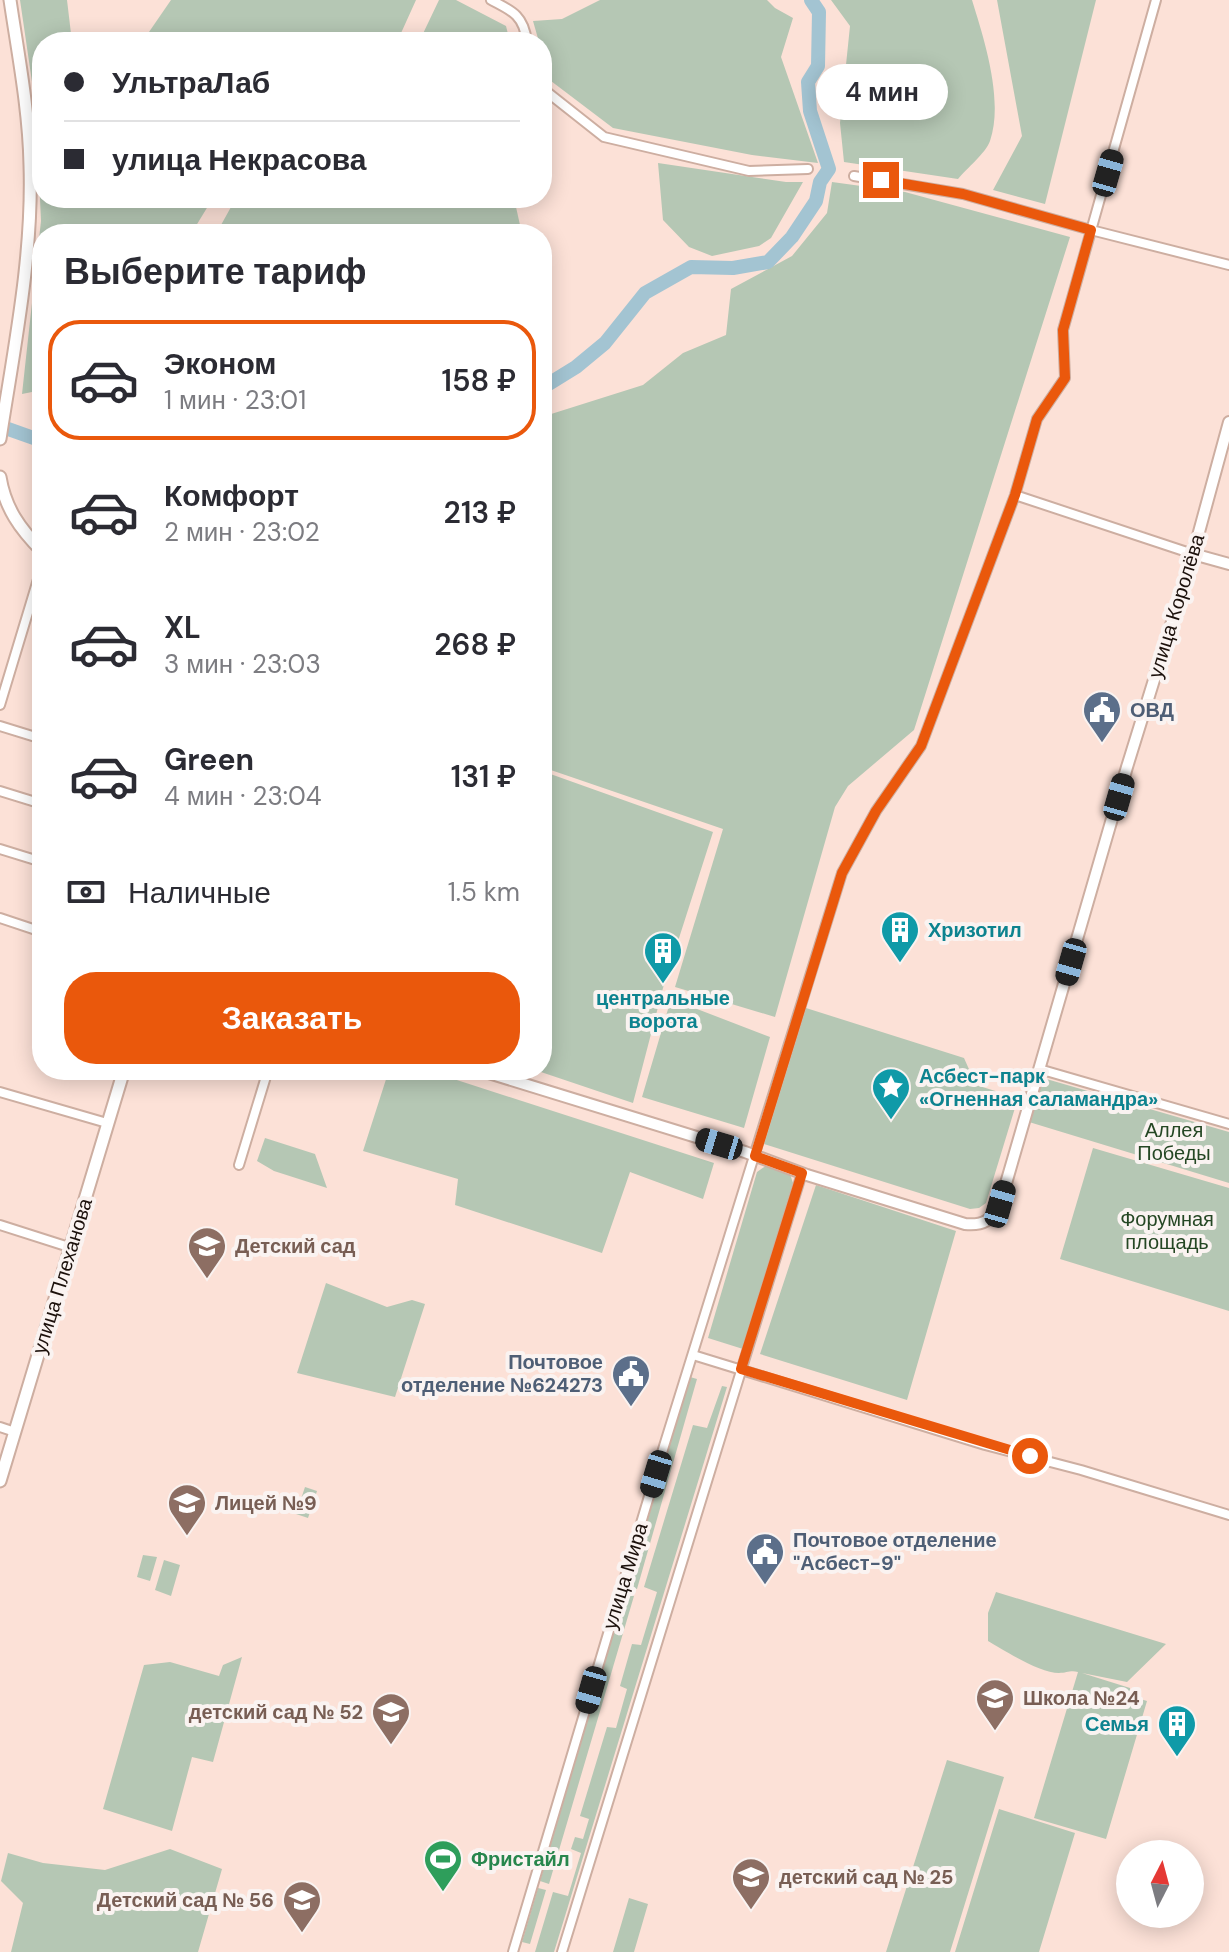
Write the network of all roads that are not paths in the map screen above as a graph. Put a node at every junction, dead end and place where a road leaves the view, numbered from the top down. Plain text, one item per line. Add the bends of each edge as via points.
1 (10, 0) edge
2 (491, 0) edge
3 (1156, 0) edge
4 (526, 32) edge
5 (552, 96) edge
6 (808, 169) dead end
7 (854, 176) dead end
8 (1091, 230) junction
9 (1229, 265) edge
10 (1229, 422) edge
11 (0, 439) edge
12 (0, 477) edge
13 (1015, 495) junction
14 (32, 540) edge
15 (1193, 554) junction
16 (1229, 564) edge
17 (32, 599) edge
18 (0, 705) edge
19 (0, 726) edge
20 (32, 736) edge
21 (0, 791) edge
22 (32, 801) edge
23 (0, 849) edge
24 (32, 859) edge
25 (0, 918) edge
26 (32, 928) edge
27 (1039, 1069) junction
28 (121, 1080) edge
29 (265, 1080) edge
30 (511, 1080) edge
31 (0, 1092) edge
32 (107, 1123) junction
33 (1229, 1124) edge
34 (755, 1156) junction
35 (239, 1165) dead end
36 (802, 1173) junction
37 (0, 1225) edge
38 (72, 1248) junction
39 (693, 1355) junction
40 (741, 1369) junction
41 (0, 1427) edge
42 (15, 1432) junction
43 (0, 1481) edge
44 (1229, 1515) edge
45 (513, 1952) edge
46 (562, 1952) edge

1 - 11 main road via 30,190 25,270
2 - 4 street via 514,12
3 - 8 street, улица Мира
5 - 6 street via 604,137 749,171
7 - 8 street via 963,194
8 - 9 street
8 - 13 street, улица Мира via 1063,330 1065,378 1037,419
10 - 15 street, улица Королёва
12 - 14 main road via 17,523
13 - 15 street
13 - 34 street, улица Мира via 921,746 842,873
15 - 16 street
15 - 27 street, улица Королёва
17 - 18 street
19 - 20 street
21 - 22 street
23 - 24 street
25 - 26 street
27 - 33 street
27 - 36 street, улица Королёва via 1000,1204 994,1216 977,1226
28 - 32 main road, улица Плеханова
29 - 35 street
30 - 34 street
31 - 32 street
32 - 38 main road, улица Плеханова
34 - 36 street
34 - 39 street, улица Мира
36 - 40 street
37 - 38 street
38 - 42 main road, улица Плеханова
39 - 40 street
39 - 45 street, улица Мира
40 - 44 street
40 - 46 street
41 - 42 street
42 - 43 main road, улица Плеханова

